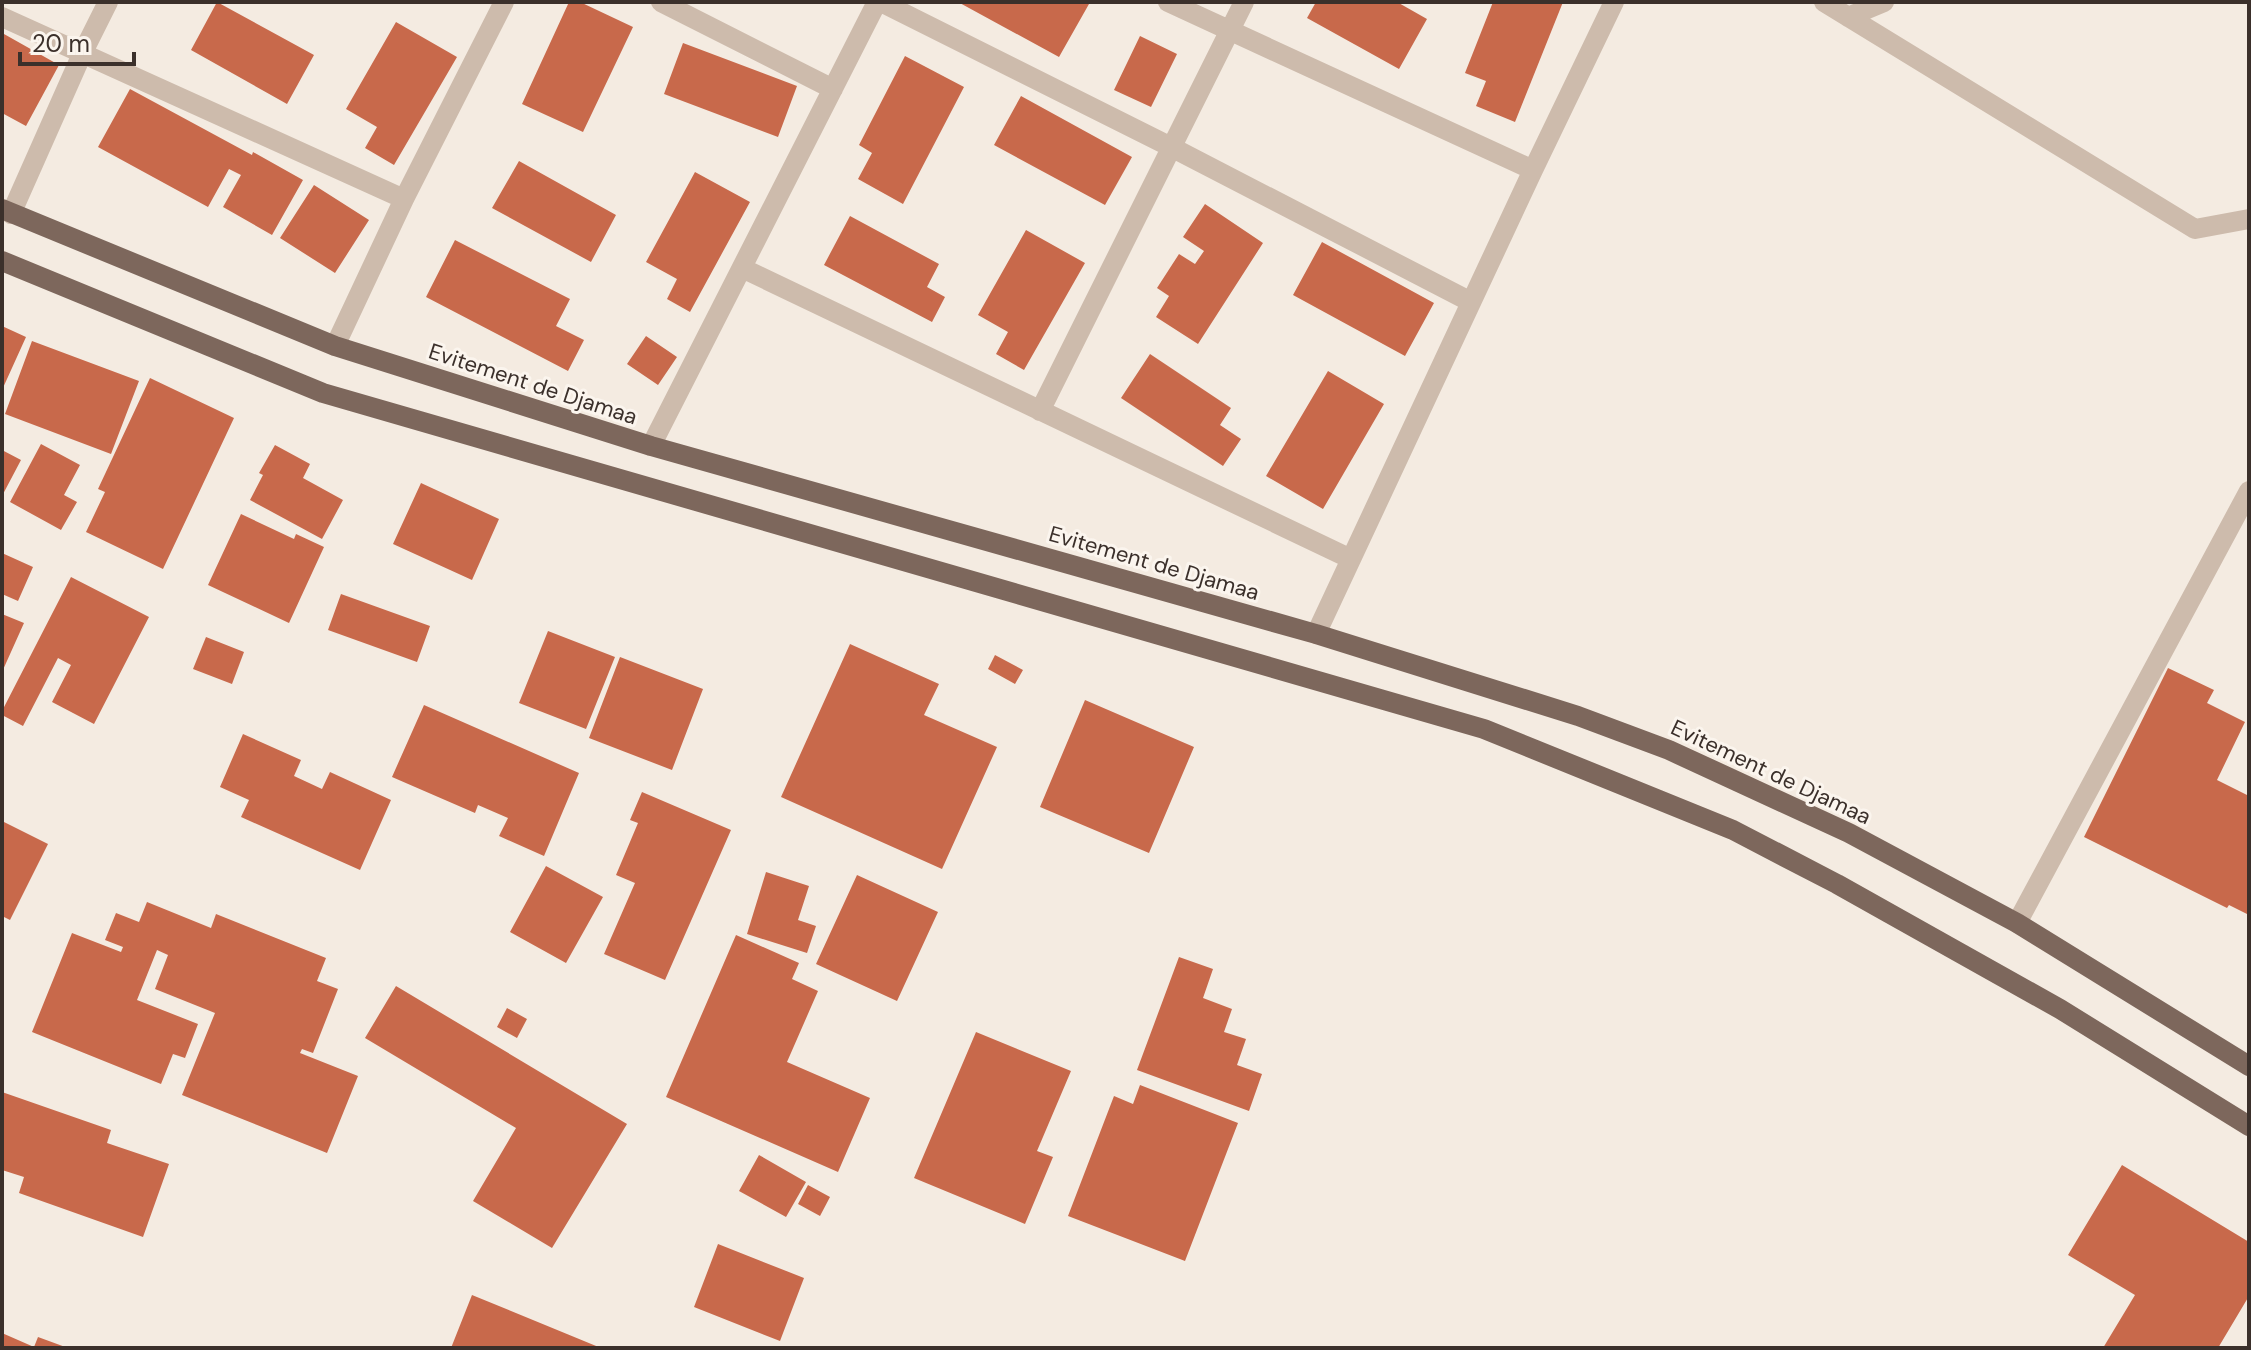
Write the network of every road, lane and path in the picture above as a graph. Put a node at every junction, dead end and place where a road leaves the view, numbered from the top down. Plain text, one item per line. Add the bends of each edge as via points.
1 (108, 2) edge
2 (504, 2) edge
3 (661, 2) edge
4 (879, 2) edge
5 (1168, 2) edge
6 (1244, 2) edge
7 (1614, 2) edge
8 (1824, 2) edge
9 (1884, 2) edge
10 (2, 17) edge
11 (1848, 17) junction
12 (1229, 31) junction
13 (82, 54) junction
14 (833, 89) junction
15 (1173, 148) junction
16 (1533, 170) junction
17 (404, 199) junction
18 (6, 212) edge
19 (2249, 219) edge
20 (2, 261) edge
21 (742, 268) junction
22 (1471, 302) junction
23 (335, 346) junction
24 (1040, 411) junction
25 (651, 446) junction
26 (2249, 491) edge
27 (1351, 559) junction
28 (1316, 634) junction
29 (2017, 923) junction
30 (2249, 1066) edge
31 (2249, 1126) edge

1 - 13 street
2 - 17 street
3 - 14 street
4 - 14 street
4 - 15 street
5 - 12 street
6 - 12 street
7 - 16 street
8 - 11 street
9 - 11 street
10 - 13 street
11 - 19 street via 2195,229
12 - 15 street
12 - 16 street
13 - 17 street
13 - 18 street
14 - 21 street
15 - 22 street
15 - 24 street
16 - 22 street
17 - 23 street
18 - 23 main road, Evitement de Djamaa
20 - 31 main road via 323,393 1484,729 1733,830 2060,1009
21 - 24 street
21 - 25 street
22 - 27 street
23 - 25 main road, Evitement de Djamaa
24 - 27 street
25 - 28 main road, Evitement de Djamaa
26 - 29 street
27 - 28 street
28 - 29 main road, Evitement de Djamaa via 1669,750 1849,833
29 - 30 main road, Evitement de Djamaa

